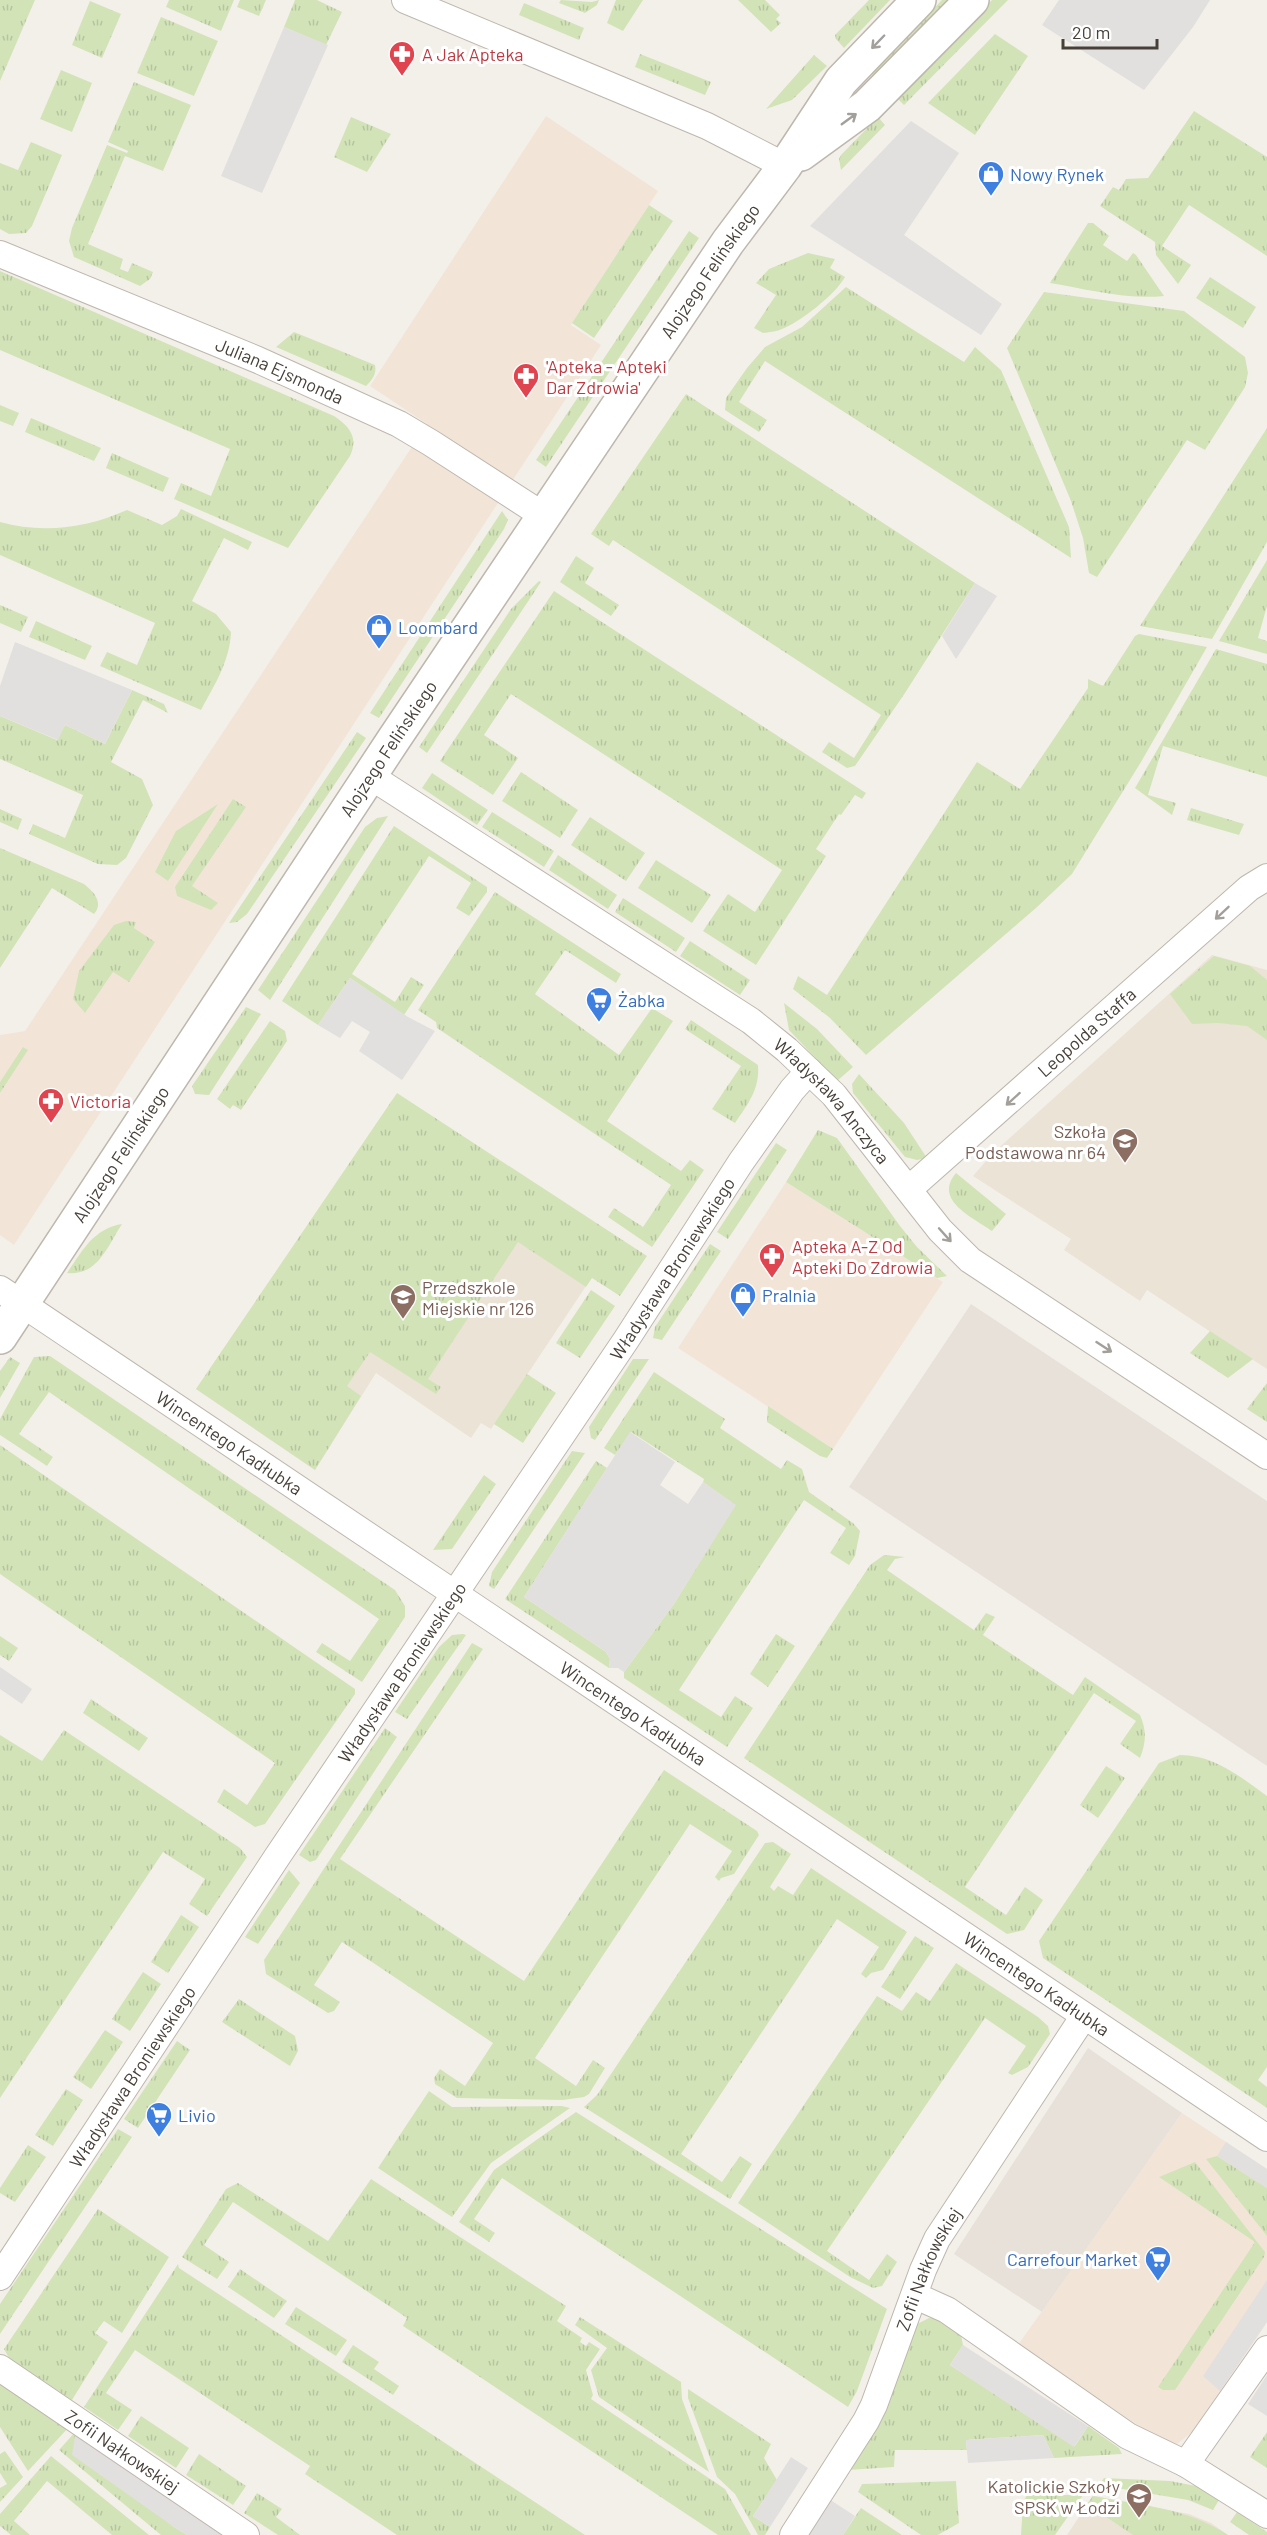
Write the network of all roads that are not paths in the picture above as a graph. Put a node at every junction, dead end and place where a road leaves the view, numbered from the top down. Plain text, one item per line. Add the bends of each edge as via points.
1 (405, 0) edge
2 (919, 0) edge
3 (972, 0) edge
4 (785, 166) junction
5 (0, 254) edge
6 (544, 516) junction
7 (370, 776) junction
8 (1267, 877) edge
9 (809, 1071) junction
10 (909, 1189) junction
11 (11, 1296) edge
12 (0, 1337) edge
13 (1267, 1456) edge
14 (455, 1592) junction
15 (1084, 2016) junction
16 (1267, 2138) edge
17 (0, 2277) edge
18 (918, 2297) dead end
19 (1267, 2349) edge
20 (0, 2368) edge
21 (1186, 2464) junction
22 (1267, 2515) edge
23 (246, 2535) edge
24 (793, 2535) edge

1 - 4 street via 707,126
2 -> 4 street, Alojzego Felińskiego via 841,81
4 -> 3 street, Alojzego Felińskiego via 867,106
4 - 6 street, Alojzego Felińskiego via 699,284
5 - 6 street, Juliana Ejsmonda via 258,360 399,424
6 - 7 street, Alojzego Felińskiego
7 - 9 street, Władysława Anczyca via 751,1021
7 - 11 street, Alojzego Felińskiego
8 -> 10 street, Leopolda Staffa via 1249,888
9 - 10 street, Władysława Anczyca via 834,1095
9 - 14 street, Władysława Broniewskiego via 741,1162
10 -> 13 street, Władysława Anczyca via 940,1230 970,1260
11 - 12 street, Alojzego Felińskiego
11 - 14 street, Wincentego Kadłubka
14 - 15 street, Wincentego Kadłubka
14 - 17 street, Władysława Broniewskiego
15 - 16 street, Wincentego Kadłubka
15 - 24 street, Zofii Nałkowskiej via 937,2239 866,2421
18 - 21 street, Zofii Nałkowskiej via 947,2310 1128,2436
19 - 21 street
20 - 23 street, Zofii Nałkowskiej
21 - 22 street, Zofii Nałkowskiej

